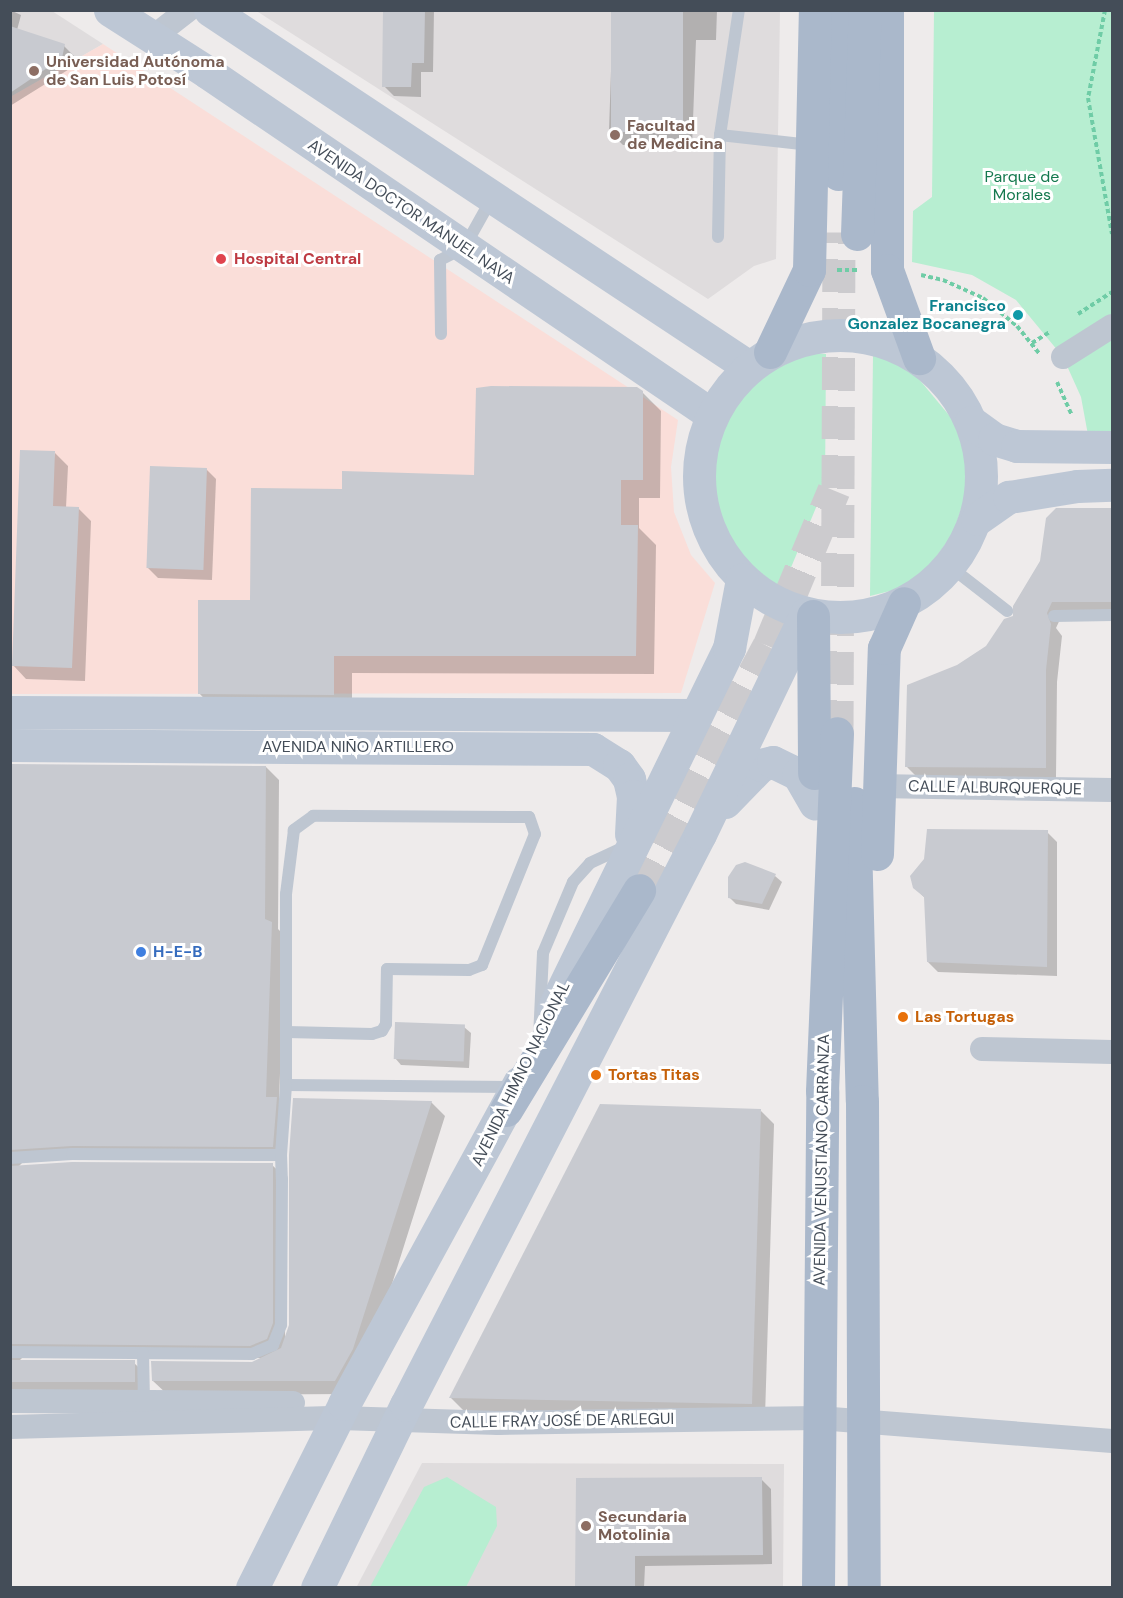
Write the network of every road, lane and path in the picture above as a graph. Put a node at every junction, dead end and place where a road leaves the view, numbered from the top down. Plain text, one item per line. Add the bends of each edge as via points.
1 (110, 10) edge
2 (188, 10) edge
3 (210, 10) edge
4 (739, 10) edge
5 (815, 10) edge
6 (836, 10) edge
7 (865, 10) edge
8 (887, 10) edge
9 (1105, 10) edge
10 (152, 39) junction
11 (720, 135) junction
12 (812, 145) junction
13 (493, 197) junction
14 (1113, 234) edge
15 (718, 237) dead end
16 (464, 248) junction
17 (809, 270) junction
18 (887, 270) junction
19 (1113, 326) edge
20 (441, 334) dead end
21 (919, 358) junction
22 (759, 360) junction
23 (1052, 362) junction
24 (712, 415) junction
25 (971, 422) junction
26 (1077, 447) junction
27 (1113, 447) edge
28 (1113, 485) edge
29 (977, 519) junction
30 (948, 565) junction
31 (742, 579) junction
32 (904, 603) junction
33 (1007, 611) dead end
34 (810, 615) junction
35 (1113, 615) edge
36 (1054, 616) dead end
37 (10, 712) edge
38 (696, 715) junction
39 (10, 745) edge
40 (877, 786) junction
41 (1113, 790) edge
42 (814, 802) junction
43 (700, 834) junction
44 (630, 844) junction
45 (639, 890) tunnel mouth
46 (287, 1032) junction
47 (982, 1049) dead end
48 (1113, 1052) edge
49 (286, 1085) junction
50 (822, 1091) junction
51 (512, 1098) junction
52 (862, 1101) junction
53 (281, 1155) junction
54 (10, 1158) edge
55 (10, 1352) edge
56 (143, 1353) junction
57 (10, 1401) edge
58 (143, 1411) junction
59 (342, 1411) junction
60 (401, 1413) junction
61 (819, 1418) junction
62 (865, 1419) junction
63 (10, 1427) edge
64 (1113, 1441) edge
65 (868, 1583) edge
66 (252, 1587) edge
67 (317, 1587) edge
68 (818, 1587) edge

1 - 10 main road, AVENIDA DOCTOR MANUEL NAVA
2 - 10 street
3 - 13 main road
4 - 11 lane
5 - 12 main road
6 - 7 main road via 848,233
8 - 18 main road
9 - 14 path via 1088,98
10 - 16 main road, AVENIDA DOCTOR MANUEL NAVA
11 - 12 lane
11 - 15 lane
12 - 17 main road
13 - 16 lane
13 - 22 main road
16 - 20 lane via 440,260
16 - 24 main road, AVENIDA DOCTOR MANUEL NAVA
17 - 18 path
17 - 22 main road
18 - 21 main road
18 - 23 path via 969,289 1017,326
19 - 23 street
21 - 22 main road via 884,340 845,334 806,338
21 - 25 main road via 951,387
22 - 24 main road
23 - 26 path via 1071,410
24 - 31 main road via 700,458 701,502 715,544
25 - 26 main road via 994,439 1017,446
25 - 29 main road via 981,461
26 - 27 main road
28 - 29 main road via 1077,486 1009,497
29 - 30 main road
30 - 32 main road via 940,577
30 - 33 lane
31 - 34 main road via 772,601
31 - 38 main road, AVENIDA HIMNO NACIONAL via 729,648
32 - 34 main road via 860,617
32 - 40 main road via 884,648
34 - 42 main road
34 - 43 main road
35 - 36 lane
37 - 38 main road, AVENIDA NIÑO ARTILLERO
38 - 44 main road, AVENIDA HIMNO NACIONAL
39 - 44 main road, AVENIDA NIÑO ARTILLERO via 593,749 619,765 629,779 633,796
40 - 41 street, CALLE ALBURQUERQUE
40 - 52 main road via 875,997
42 - 43 main road via 798,774 773,762 761,765
42 - 50 main road via 812,992
43 - 60 main road
44 - 51 main road, AVENIDA HIMNO NACIONAL
45 - 51 main road
46 - 46 lane via 286,894 294,830 302,821 313,816 529,817 535,834 482,965 470,970 387,969 386,1024 382,1031
46 - 49 lane
47 - 48 street
49 - 51 lane
49 - 53 lane
50 - 52 main road, AVENIDA VENUSTIANO CARRANZA via 844,733
50 - 61 main road, AVENIDA VENUSTIANO CARRANZA
51 - 59 main road, AVENIDA HIMNO NACIONAL
52 - 62 main road, AVENIDA VENUSTIANO CARRANZA
53 - 54 lane via 72,1154
53 - 56 lane via 281,1325 273,1345 252,1354
55 - 56 lane
56 - 58 lane
57 - 58 street, CALLE FRAY JOSÉ DE ARLEGUI
58 - 59 street, CALLE FRAY JOSÉ DE ARLEGUI
58 - 63 street, CALLE FRAY JOSÉ DE ARLEGUI
59 - 60 street, CALLE FRAY JOSÉ DE ARLEGUI
59 - 66 main road, AVENIDA HIMNO NACIONAL
60 - 61 street, CALLE FRAY JOSÉ DE ARLEGUI
60 - 67 main road
61 - 62 street, CALLE FRAY JOSÉ DE ARLEGUI
61 - 68 main road, AVENIDA VENUSTIANO CARRANZA
62 - 64 street, CALLE FRAY JOSÉ DE ARLEGUI
62 - 65 main road, AVENIDA VENUSTIANO CARRANZA

